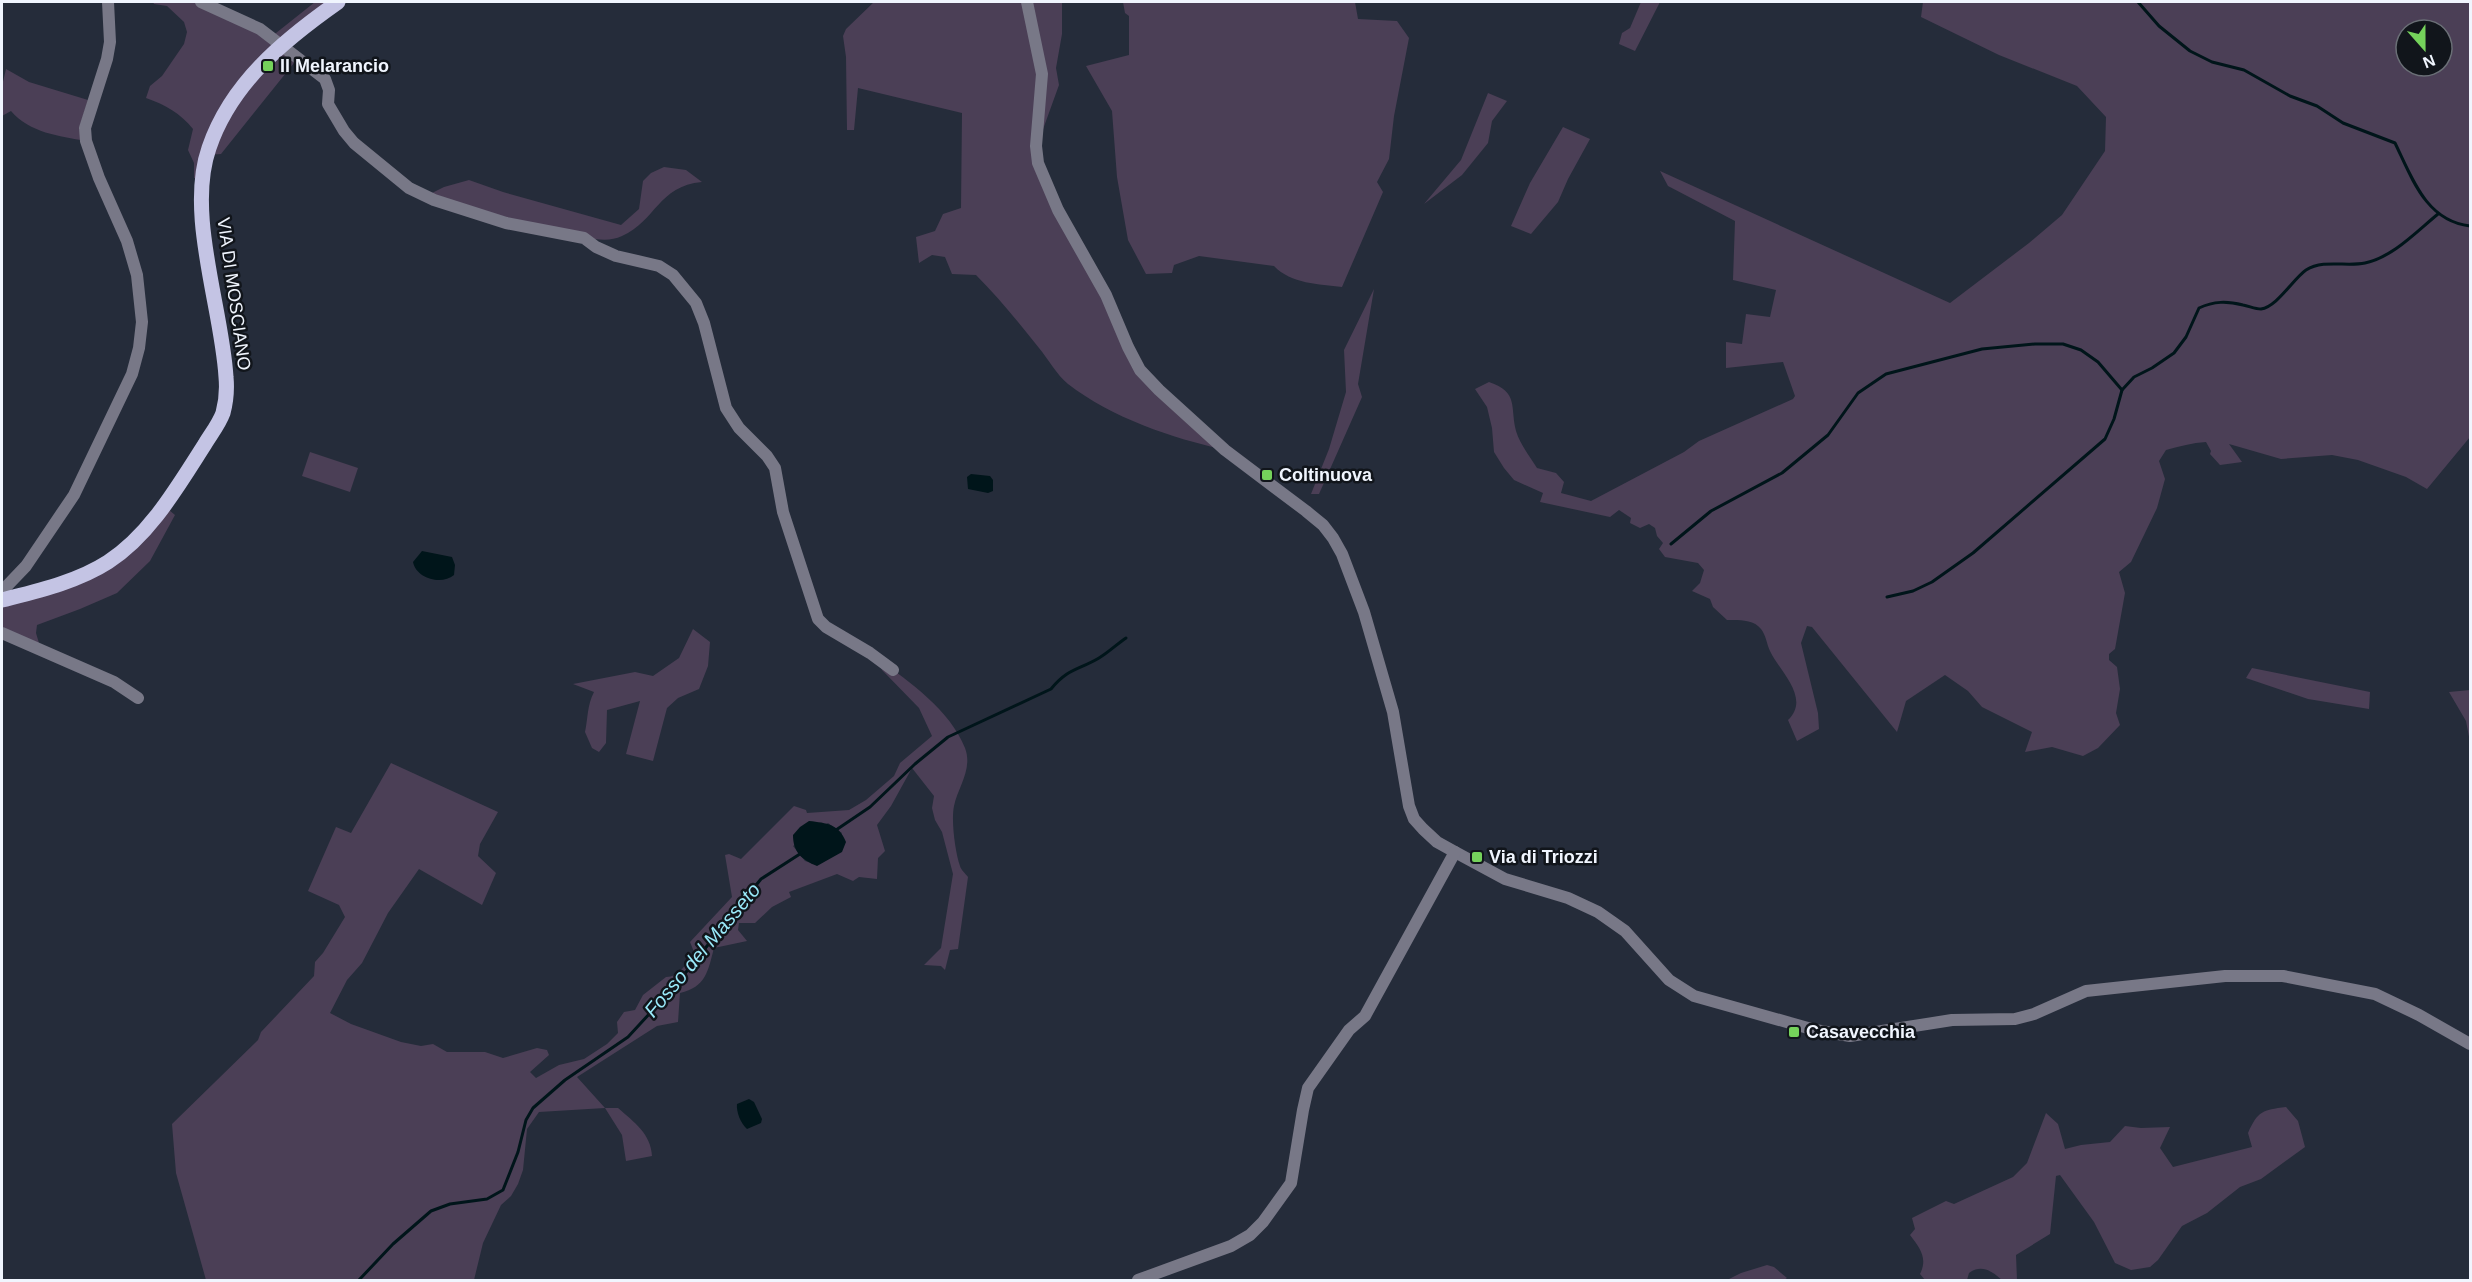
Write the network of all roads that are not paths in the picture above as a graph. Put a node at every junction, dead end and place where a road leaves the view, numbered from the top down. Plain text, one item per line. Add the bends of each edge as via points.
1 (108, 2) edge
2 (201, 2) edge
3 (338, 2) edge
4 (1027, 2) edge
5 (281, 45) junction
6 (2, 591) edge
7 (2, 600) edge
8 (2, 633) edge
9 (893, 670) dead end
10 (138, 698) dead end
11 (1455, 852) junction
12 (2470, 1044) edge
13 (1138, 1281) edge

1 - 6 street via 109,51 85,128 86,141 137,275 142,322 139,348 132,374 74,495 26,566
2 - 5 street via 260,29
3 - 5 main road, VIA DI MOSCIANO
4 - 11 street via 1041,74 1038,163 1058,210 1106,296 1140,370 1225,450 1323,525 1334,538 1364,612 1393,712 1412,812 1423,829
5 - 7 main road, VIA DI MOSCIANO via 224,111 204,170 203,223 227,378 225,405 216,427 163,505 129,546 107,563 70,580
5 - 9 street via 325,78 328,104 354,143 409,188 506,223 584,238 616,256 659,266 674,275 696,303 704,323 726,408 775,468 783,512 818,619
8 - 10 street via 114,682
11 - 12 street via 1505,879 1568,898 1598,912 1625,931 1669,980 1694,996 1815,1030 1850,1036 1952,1020 2015,1019 2086,991 2225,976 2283,976 2375,994
11 - 13 street via 1365,1016 1349,1030 1308,1088 1291,1183 1274,1209 1250,1235 1232,1246

